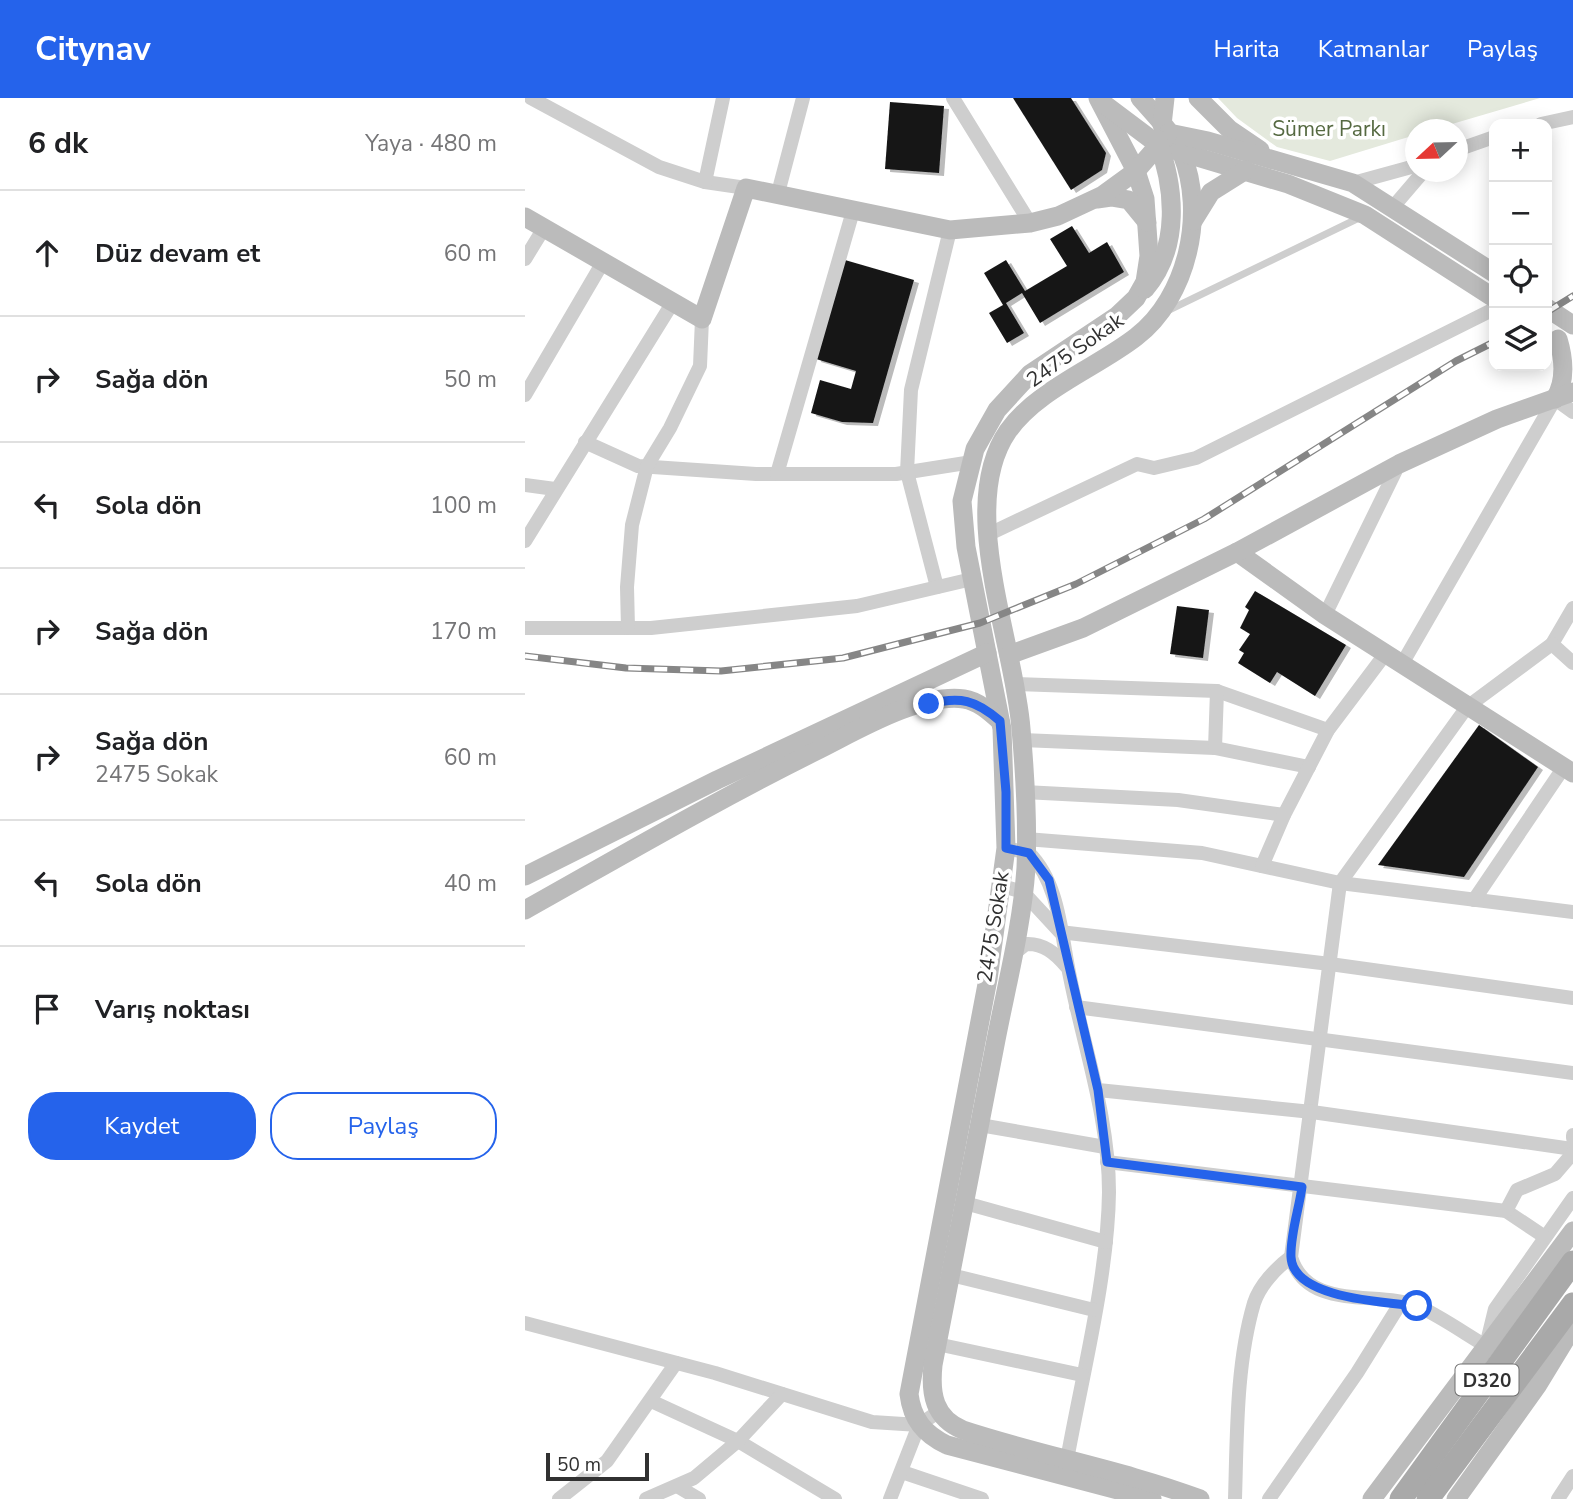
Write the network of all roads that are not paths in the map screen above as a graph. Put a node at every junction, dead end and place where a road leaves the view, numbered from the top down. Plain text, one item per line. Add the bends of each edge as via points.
1 (531, 98) edge
2 (723, 98) edge
3 (803, 98) edge
4 (953, 98) edge
5 (1165, 98) edge
6 (1198, 98) edge
7 (1143, 99) edge
8 (1099, 100) edge
9 (1573, 117) edge
10 (1552, 122) edge
11 (1164, 134) junction
12 (1489, 139) edge
13 (1468, 146) edge
14 (1182, 155) junction
15 (1286, 163) junction
16 (1405, 169) edge
17 (1246, 170) junction
18 (1136, 171) junction
19 (705, 182) junction
20 (1414, 182) edge
21 (1353, 183) junction
22 (746, 188) junction
23 (778, 193) junction
24 (1093, 200) junction
25 (1393, 207) junction
26 (853, 211) junction
27 (1365, 215) junction
28 (525, 217) edge
29 (1193, 221) junction
30 (1030, 223) junction
31 (1148, 224) junction
32 (544, 228) junction
33 (950, 230) junction
34 (525, 259) edge
35 (603, 262) junction
36 (1489, 270) edge
37 (1489, 295) edge
38 (1136, 298) junction
39 (673, 302) junction
40 (1552, 311) edge
41 (1489, 312) edge
42 (1159, 315) junction
43 (702, 318) junction
44 (1573, 325) edge
45 (1559, 340) edge
46 (1573, 358) edge
47 (525, 396) edge
48 (1564, 396) edge
49 (1573, 412) edge
50 (585, 442) junction
51 (972, 462) junction
52 (1399, 464) junction
53 (647, 466) junction
54 (907, 472) junction
55 (777, 474) junction
56 (525, 485) edge
57 (555, 489) junction
58 (988, 535) junction
59 (525, 541) edge
60 (1237, 552) junction
61 (972, 579) junction
62 (937, 587) junction
63 (1573, 608) edge
64 (1325, 615) junction
65 (525, 628) edge
66 (628, 628) junction
67 (1552, 644) junction
68 (987, 653) junction
69 (1009, 655) junction
70 (1394, 658) junction
71 (1573, 663) edge
72 (1014, 684) junction
73 (1217, 691) junction
74 (1467, 708) junction
75 (1000, 721) junction
76 (1328, 730) junction
77 (1022, 740) junction
78 (1215, 748) junction
79 (1309, 767) junction
80 (1569, 770) edge
81 (1024, 792) junction
82 (1284, 815) junction
83 (1026, 845) junction
84 (1006, 848) junction
85 (1262, 866) junction
86 (525, 876) edge
87 (1339, 883) junction
88 (1002, 886) junction
89 (1023, 892) junction
90 (1474, 900) junction
91 (525, 910) edge
92 (1573, 912) edge
93 (1060, 932) junction
94 (1012, 955) junction
95 (1330, 964) junction
96 (1068, 968) junction
97 (1573, 998) edge
98 (1076, 1007) junction
99 (1321, 1039) junction
100 (1573, 1073) edge
101 (1098, 1090) junction
102 (1312, 1112) junction
103 (980, 1125) junction
104 (1573, 1151) edge
105 (1106, 1155) junction
106 (1302, 1187) junction
107 (1573, 1198) edge
108 (965, 1203) junction
109 (1506, 1211) junction
110 (1573, 1231) edge
111 (1545, 1237) junction
112 (1106, 1242) junction
113 (1291, 1257) junction
114 (1573, 1262) edge
115 (951, 1275) junction
116 (1400, 1304) junction
117 (1573, 1304) edge
118 (1094, 1310) junction
119 (525, 1323) edge
120 (1573, 1327) edge
121 (937, 1344) junction
122 (1486, 1346) junction
123 (676, 1363) junction
124 (1082, 1375) junction
125 (782, 1394) junction
126 (651, 1401) junction
127 (938, 1412) junction
128 (919, 1425) junction
129 (739, 1441) junction
130 (1067, 1460) junction
131 (902, 1472) junction
132 (1573, 1476) edge
133 (677, 1486) junction
134 (1458, 1498) edge
135 (559, 1499) edge
136 (646, 1499) edge
137 (699, 1499) edge
138 (835, 1499) edge
139 (890, 1499) edge
140 (982, 1499) edge
141 (1152, 1499) edge
142 (1200, 1499) edge
143 (1235, 1499) edge
144 (1269, 1499) edge
145 (1372, 1499) edge
146 (1401, 1499) edge
147 (1428, 1499) edge
148 (1557, 1499) edge

1 - 19 street via 659,167
2 - 19 street
3 - 23 street
4 - 30 street
5 - 11 main road
6 - 15 main road via 1229,129
7 - 11 main road
8 - 11 main road
8 - 18 main road, 2475 Sokak
9 - 10 street
11 - 14 main road
11 - 15 main road
11 - 18 main road
11 - 38 main road via 1171,188 1170,236 1161,267
12 - 13 street
14 - 17 main road
14 - 29 main road, 2475 Sokak
15 - 21 main road
16 - 21 street
17 - 27 main road
17 - 29 main road via 1211,192
18 - 24 main road
18 - 31 main road, 2475 Sokak
19 - 22 street
20 - 25 street
21 - 25 main road
22 - 23 main road
22 - 43 main road
23 - 26 main road
24 - 30 main road
24 - 31 main road via 1129,200
25 - 36 main road
26 - 33 main road
26 - 55 street
27 - 37 main road
27 - 42 lane
28 - 32 main road
29 - 42 main road, 2475 Sokak via 1182,272
30 - 33 main road
31 - 38 main road, 2475 Sokak via 1145,282
32 - 34 street
32 - 35 main road
33 - 54 street via 911,390
35 - 39 main road
35 - 47 street
38 - 51 main road, 2475 Sokak via 1117,316 1030,374 997,410
39 - 43 main road
39 - 50 street
40 - 44 main road
41 - 58 street via 1196,458 1154,468 1136,464
42 - 58 main road, 2475 Sokak via 1122,347 1041,400 1009,431 990,471
43 - 53 street via 700,366
45 - 46 main road
45 - 48 main road
48 - 49 street
48 - 52 main road via 1497,419
48 - 70 street
50 - 53 street
50 - 57 street
51 - 54 street
51 - 61 main road, 2475 Sokak via 962,501
52 - 60 main road
52 - 64 street
53 - 55 street
53 - 66 street via 632,525
54 - 55 street
54 - 62 street
56 - 57 street
57 - 59 street
58 - 69 main road, 2475 Sokak
60 - 64 main road
60 - 69 main road via 1083,628
61 - 62 street
61 - 68 main road, 2475 Sokak
62 - 66 street via 857,606
63 - 67 street
64 - 70 main road
65 - 66 street
67 - 71 street
67 - 74 street
68 - 75 main road, 2475 Sokak
68 - 86 main road
69 - 72 main road, 2475 Sokak
70 - 74 main road
70 - 76 street
72 - 73 street
72 - 77 main road, 2475 Sokak
73 - 76 street
73 - 78 street
74 - 80 main road
74 - 87 street
75 - 84 main road, 2475 Sokak
75 - 91 main road via 967,699 939,701 878,720 725,796
76 - 79 street
77 - 78 street
77 - 81 main road, 2475 Sokak
78 - 79 street
79 - 82 street
80 - 90 street
81 - 82 street via 1178,800
81 - 83 main road, 2475 Sokak
82 - 85 street
83 - 84 street
83 - 85 street via 1202,853
83 - 89 main road, 2475 Sokak
83 - 93 street via 1049,880
84 - 88 main road, 2475 Sokak
85 - 87 street
87 - 90 street
87 - 95 street
88 - 89 street
88 - 128 main road, 2475 Sokak via 910,1378 909,1402
89 - 93 street
89 - 94 main road, 2475 Sokak
90 - 92 street
93 - 95 street
93 - 96 street
94 - 96 street via 1026,944 1039,945
94 - 103 main road, 2475 Sokak
95 - 97 street
95 - 99 street
96 - 98 street
98 - 99 street
98 - 101 street
99 - 100 street
99 - 102 street
101 - 102 street
101 - 105 street
102 - 104 street
102 - 106 street
103 - 105 street
103 - 108 main road, 2475 Sokak
104 - 109 street via 1555,1174 1517,1190
105 - 106 street
105 - 112 street
106 - 109 street
106 - 113 street
107 - 111 street
108 - 112 street
108 - 115 main road, 2475 Sokak
109 - 111 street
110 - 122 main road
111 - 122 street via 1495,1309
112 - 118 street
113 - 116 street via 1305,1282 1322,1291
113 - 143 street via 1275,1269 1255,1302 1235,1436
114 - 146 main road, D320
115 - 118 street
115 - 121 main road, 2475 Sokak
116 - 122 street via 1417,1306
116 - 144 street
117 - 147 main road, D320
118 - 124 street
119 - 123 street
120 - 134 main road
121 - 124 street
121 - 127 main road, 2475 Sokak via 932,1383
122 - 145 main road
123 - 125 street
123 - 126 street
124 - 130 street
125 - 128 street via 872,1422
125 - 129 street
126 - 129 street
126 - 135 street via 607,1461
127 - 128 street
127 - 130 main road via 963,1430
128 - 131 street
128 - 141 main road via 947,1445
129 - 133 street via 694,1478
129 - 138 street
130 - 142 main road via 1150,1480
131 - 139 street
131 - 140 street
132 - 148 street
133 - 136 street
133 - 137 street

